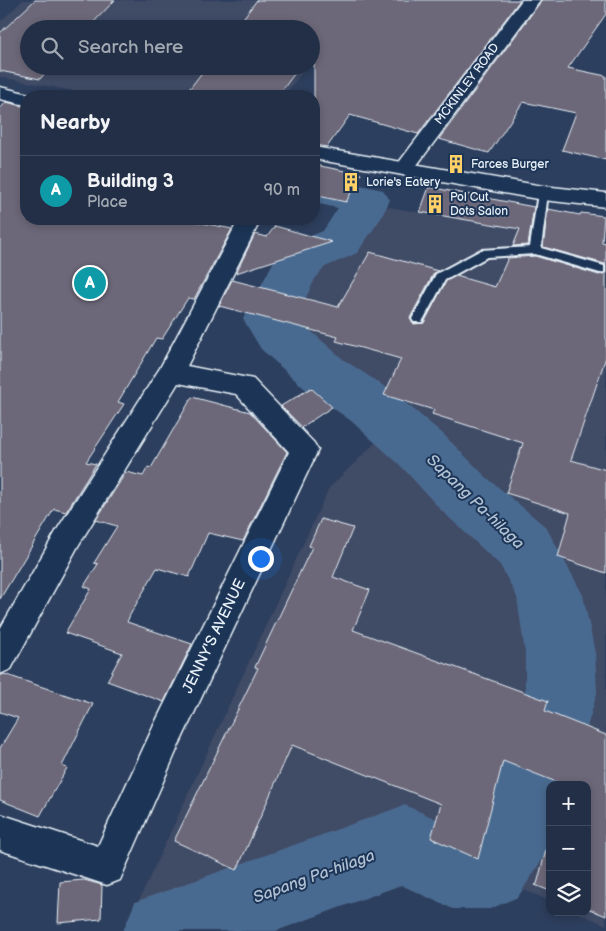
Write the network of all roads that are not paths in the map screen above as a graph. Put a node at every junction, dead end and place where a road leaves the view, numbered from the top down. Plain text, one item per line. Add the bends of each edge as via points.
1 (506, 0) edge
2 (529, 3) edge
3 (0, 93) edge
4 (20, 98) edge
5 (320, 154) edge
6 (404, 169) junction
7 (543, 193) junction
8 (606, 200) edge
9 (247, 225) edge
10 (535, 250) junction
11 (600, 269) dead end
12 (418, 319) dead end
13 (171, 372) junction
14 (0, 659) edge
15 (0, 832) edge

1 - 2 street
2 - 6 street, MCKINLEY ROAD
3 - 4 street
5 - 6 street
6 - 7 street
7 - 8 street
7 - 10 lane
9 - 13 street
10 - 11 lane
10 - 12 lane via 486,253 440,277
13 - 14 street via 68,537
13 - 15 street, JENNY'S AVENUE via 244,386 304,450 167,734 107,868

